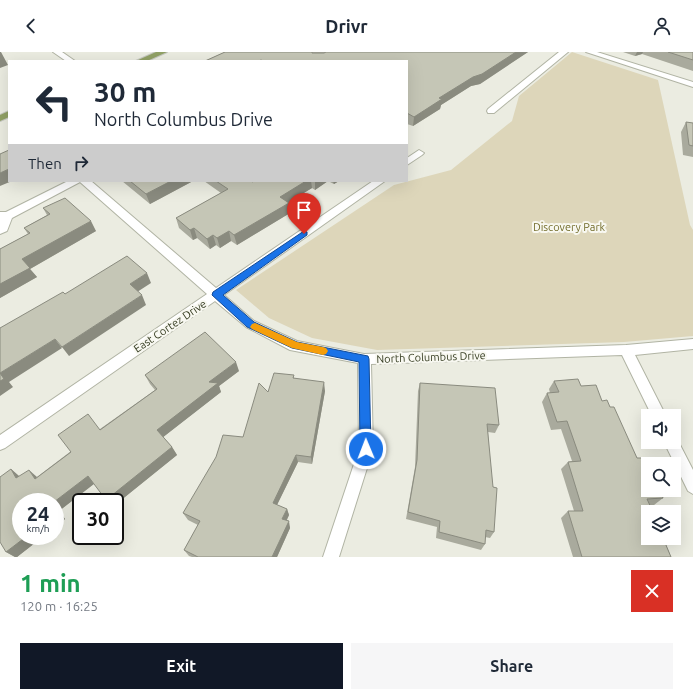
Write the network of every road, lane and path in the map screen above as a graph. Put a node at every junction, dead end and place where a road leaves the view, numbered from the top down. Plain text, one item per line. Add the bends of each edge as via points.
1 (57, 52) edge
2 (162, 52) edge
3 (564, 52) edge
4 (590, 52) edge
5 (69, 60) edge
6 (142, 60) edge
7 (693, 85) edge
8 (491, 111) dead end
9 (419, 153) dead end
10 (408, 161) edge
11 (74, 182) edge
12 (86, 182) edge
13 (379, 182) edge
14 (3, 215) edge
15 (0, 230) edge
16 (216, 295) junction
17 (693, 344) edge
18 (626, 350) junction
19 (364, 359) junction
20 (656, 409) edge
21 (0, 443) edge
22 (674, 449) edge
23 (693, 486) edge
24 (331, 557) edge

1 - 5 street
2 - 6 main road
3 - 8 street
4 - 7 street
9 - 10 street
11 - 14 street
12 - 16 street, North Columbus Drive
13 - 16 street, East Cortez Drive
14 - 15 street via 3,228
16 - 19 street, North Columbus Drive via 250,324 295,346
16 - 21 street, East Cortez Drive
17 - 18 street, North Columbus Drive
18 - 19 street, North Columbus Drive
18 - 20 street
19 - 24 street via 366,449
22 - 23 street

